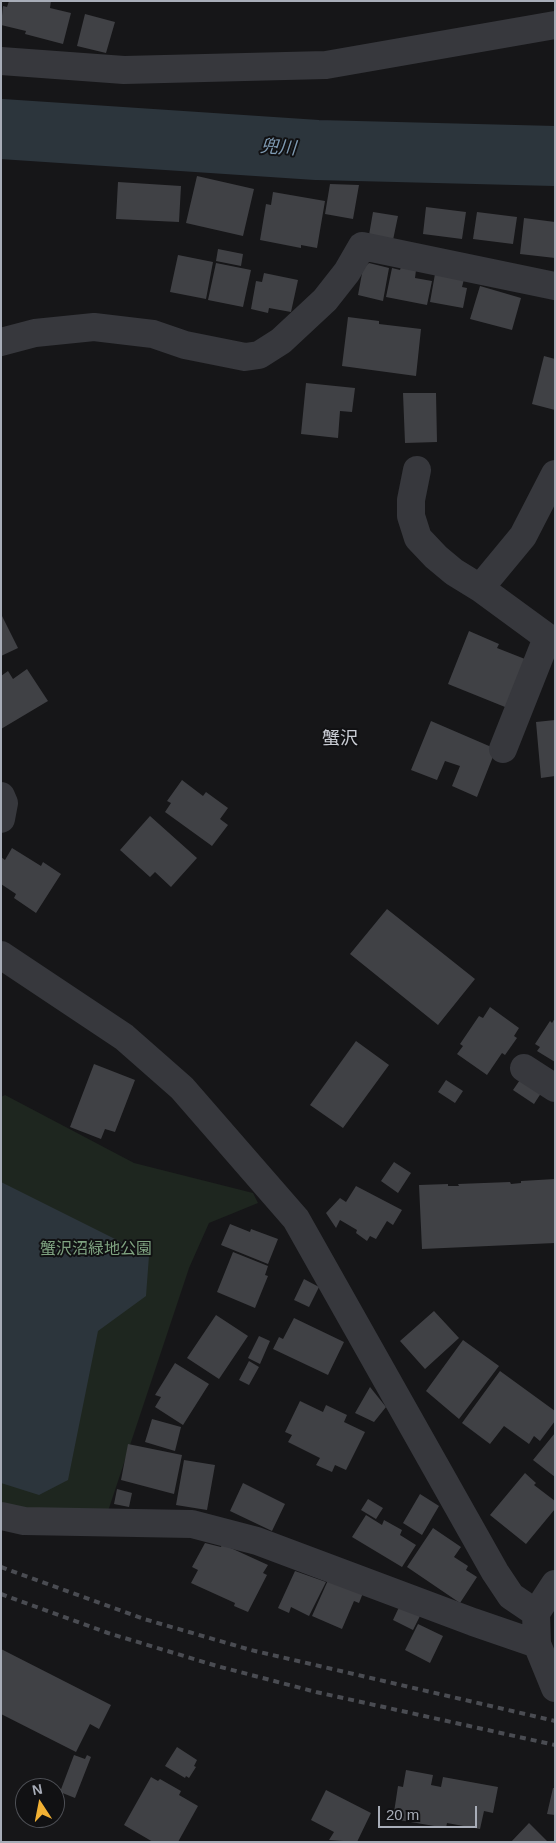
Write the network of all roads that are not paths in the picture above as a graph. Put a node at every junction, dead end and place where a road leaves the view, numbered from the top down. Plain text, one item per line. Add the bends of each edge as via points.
1 (555, 25) edge
2 (1, 61) edge
3 (555, 286) edge
4 (1, 342) edge
5 (418, 470) dead end
6 (555, 474) edge
7 (480, 588) junction
8 (551, 641) edge
9 (503, 750) dead end
10 (1, 796) edge
11 (1, 819) edge
12 (1, 956) edge
13 (524, 1068) dead end
14 (555, 1088) edge
15 (1, 1516) edge
16 (555, 1584) edge
17 (536, 1614) junction
18 (537, 1644) junction
19 (554, 1685) edge

1 - 2 street via 326,64 124,70
3 - 4 street via 362,246 325,300 281,341 260,355 245,357 185,345 153,334 94,327 36,333
5 - 7 street via 410,500 418,538 436,557
6 - 7 street via 523,536
7 - 8 street
8 - 9 street
10 - 11 street via 4,803
12 - 17 street via 124,1037 182,1088 296,1219 495,1572 511,1596
13 - 14 street
15 - 18 street via 24,1521 192,1524 257,1541
16 - 17 street
17 - 18 street
18 - 19 street

